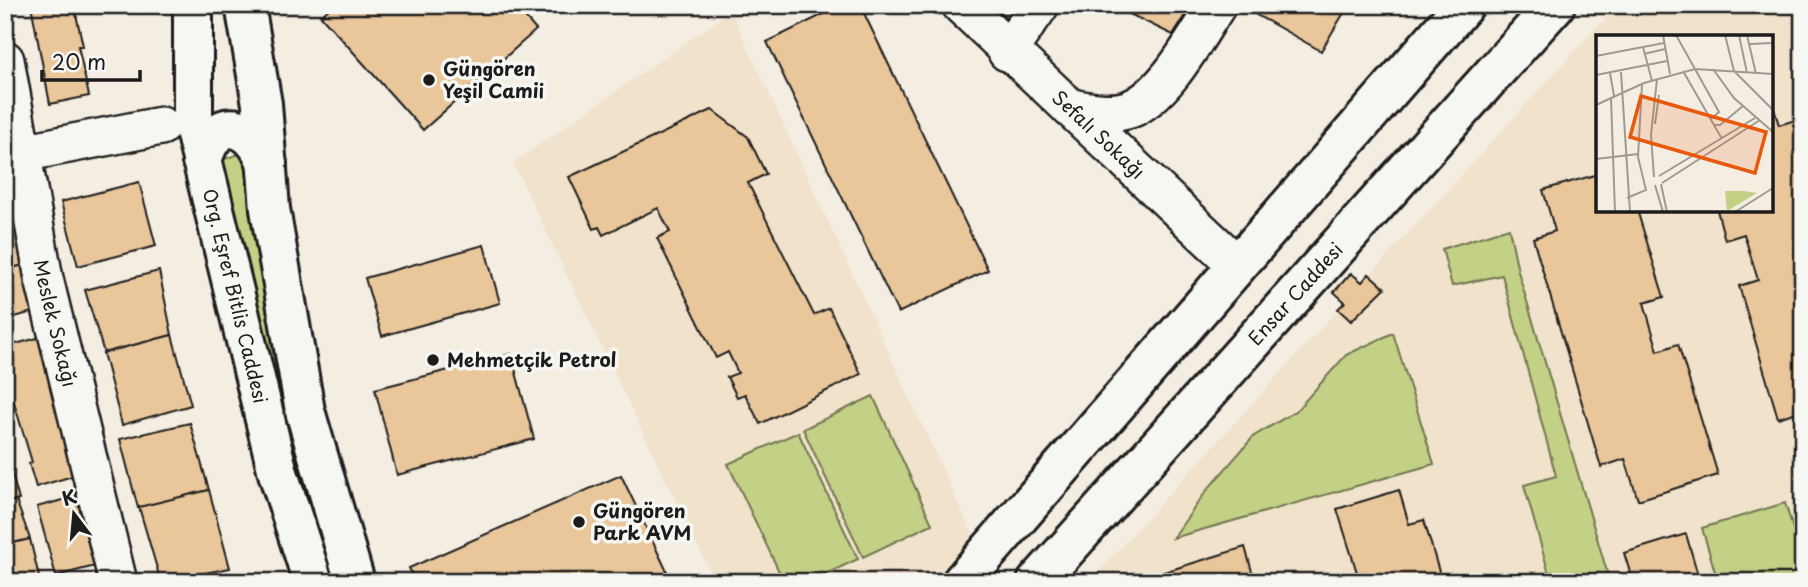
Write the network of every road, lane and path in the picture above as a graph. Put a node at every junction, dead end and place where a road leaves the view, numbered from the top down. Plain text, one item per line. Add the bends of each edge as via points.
1 (193, 5) edge
2 (245, 5) edge
3 (961, 5) edge
4 (1040, 5) edge
5 (1217, 5) edge
6 (1464, 5) edge
7 (1555, 5) edge
8 (1007, 52) junction
9 (5, 60) edge
10 (1070, 108) junction
11 (161, 126) dead end
12 (22, 153) junction
13 (202, 161) junction
14 (267, 164) junction
15 (1236, 264) junction
16 (118, 582) edge
17 (313, 582) edge
18 (355, 582) edge
19 (962, 582) edge
20 (1037, 582) edge

1 - 13 street, Org. Eşref Bitlis Caddesi via 193,121
2 - 14 street
3 - 8 street, Sefalı Sokağı
4 - 8 street
5 - 10 street via 1157,89 1130,109 1100,114
6 - 15 street
7 - 20 street, Ensar Caddesi
8 - 10 street, Sefalı Sokağı
9 - 12 street, Meslek Sokağı
10 - 15 street, Sefalı Sokağı
11 - 12 street
12 - 16 street, Meslek Sokağı via 44,279
13 - 14 street via 215,134 237,128 261,146
13 - 17 street, Org. Eşref Bitlis Caddesi via 278,473
14 - 18 street via 270,209 305,411
15 - 19 street

